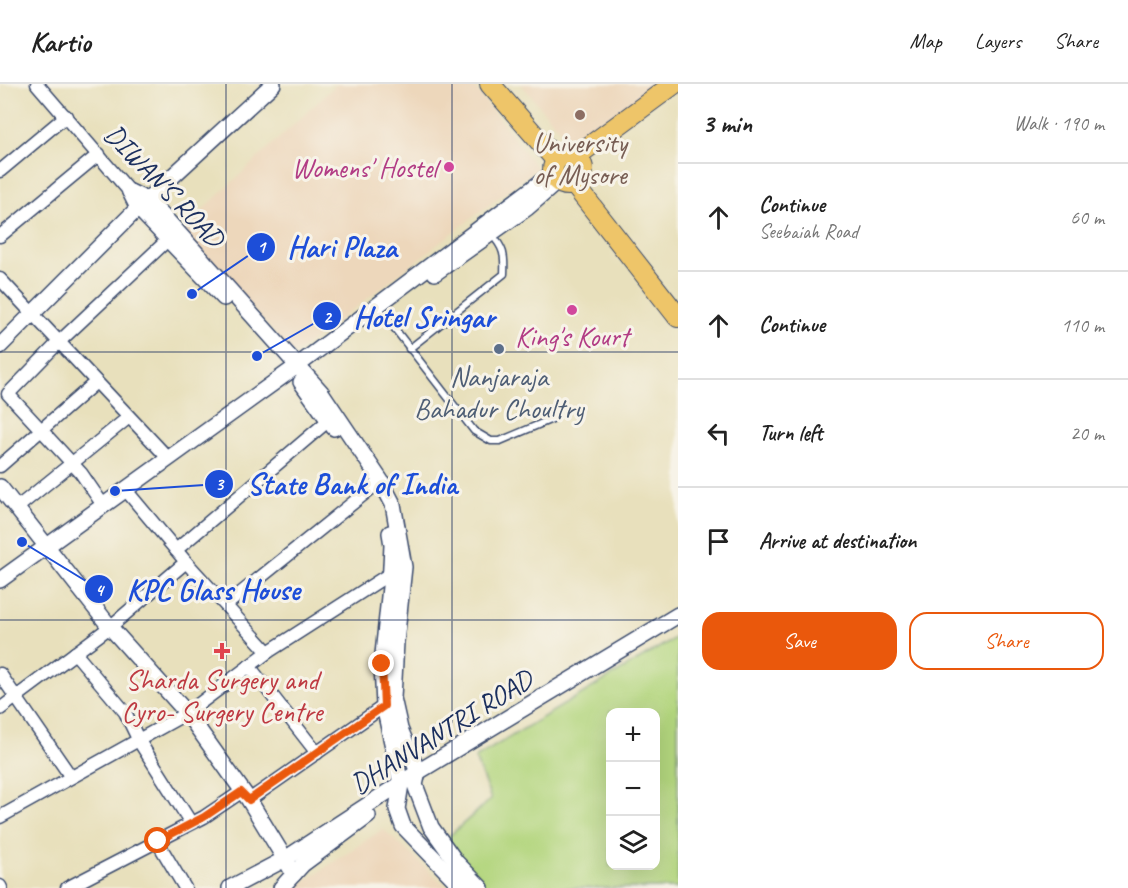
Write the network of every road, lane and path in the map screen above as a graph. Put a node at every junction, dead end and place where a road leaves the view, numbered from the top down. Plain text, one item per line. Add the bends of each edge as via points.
1 (37, 84) edge
2 (273, 84) edge
3 (490, 84) edge
4 (505, 84) edge
5 (674, 84) edge
6 (678, 94) edge
7 (66, 116) junction
8 (99, 154) junction
9 (568, 169) junction
10 (0, 171) edge
11 (130, 192) joint
12 (143, 204) junction
13 (491, 233) junction
14 (172, 235) junction
15 (0, 236) edge
16 (0, 279) edge
17 (678, 297) edge
18 (381, 311) junction
19 (32, 314) junction
20 (678, 317) edge
21 (59, 342) junction
22 (0, 346) edge
23 (409, 349) junction
24 (294, 368) junction
25 (96, 382) junction
26 (129, 417) junction
27 (552, 419) dead end
28 (328, 420) junction
29 (42, 429) junction
30 (168, 458) junction
31 (71, 462) junction
32 (0, 466) edge
33 (374, 486) junction
34 (0, 487) edge
35 (125, 489) junction
36 (103, 505) junction
37 (18, 507) junction
38 (46, 545) junction
39 (176, 550) junction
40 (186, 562) junction
41 (391, 573) junction
42 (0, 580) edge
43 (226, 605) junction
44 (678, 615) edge
45 (110, 627) junction
46 (678, 627) edge
47 (268, 652) junction
48 (75, 653) junction
49 (624, 654) junction
50 (249, 666) junction
51 (0, 674) edge
52 (17, 697) junction
53 (384, 706) junction
54 (0, 709) edge
55 (187, 712) junction
56 (139, 741) junction
57 (317, 753) junction
58 (72, 777) junction
59 (408, 785) junction
60 (245, 796) junction
61 (0, 817) edge
62 (192, 823) junction
63 (158, 841) junction
64 (285, 859) junction
65 (294, 874) junction
66 (67, 888) edge
67 (185, 888) edge
68 (230, 888) edge
69 (281, 888) edge
70 (463, 888) edge
71 (481, 888) edge

1 - 7 street, DIWAN'S ROAD
2 - 12 street
3 - 9 main road
4 - 9 main road
5 - 9 main road
6 - 9 main road
7 - 8 street, DIWAN'S ROAD
7 - 10 street
8 - 11 street, DIWAN'S ROAD
8 - 15 street
9 - 13 street
9 - 17 main road
9 - 20 main road
9 - 24 street
11 - 12 street, DIWAN'S ROAD
12 - 14 street, DIWAN'S ROAD
12 - 19 street
13 - 18 street
13 - 23 lane via 503,246 504,274
14 - 21 street
14 - 24 street, DIWAN'S ROAD
16 - 19 street
18 - 23 lane
18 - 24 street via 304,366
19 - 21 street
19 - 22 street
21 - 25 street
21 - 29 street via 8,394
23 - 27 lane via 483,438 500,441
24 - 28 street
24 - 30 street
24 - 59 street, DIWAN'S ROAD via 337,413 393,504 404,567 393,698
25 - 26 street
25 - 29 street
26 - 30 street
26 - 31 street
28 - 33 street
28 - 39 street
29 - 31 street
29 - 32 street
30 - 35 street
31 - 36 street
31 - 37 street
33 - 41 street via 385,509 392,545
33 - 43 street
34 - 37 street
35 - 36 street
35 - 39 street
36 - 38 street
37 - 38 street
38 - 42 street
38 - 45 street
39 - 40 street
40 - 43 street
40 - 45 street
41 - 47 street
41 - 53 street via 383,637
43 - 47 street
44 - 49 street, DHANVANTRI ROAD
45 - 48 street
45 - 55 street
46 - 49 street, DHANVANTRI ROAD
47 - 50 street
48 - 52 street
48 - 56 street via 125,712
49 - 59 street, DHANVANTRI ROAD
50 - 55 street
50 - 57 street
51 - 52 street
52 - 54 street
52 - 58 street
53 - 57 street
53 - 59 street
55 - 56 street
55 - 60 street
56 - 58 street
56 - 62 street
57 - 60 street
58 - 61 street
59 - 64 street, DHANVANTRI ROAD
59 - 65 street, DHANVANTRI ROAD
59 - 70 street via 403,826
59 - 71 street via 431,827
60 - 62 street
60 - 64 street
62 - 63 street
63 - 66 street
63 - 67 street
64 - 65 street
64 - 68 street, DHANVANTRI ROAD
65 - 69 street, DHANVANTRI ROAD

